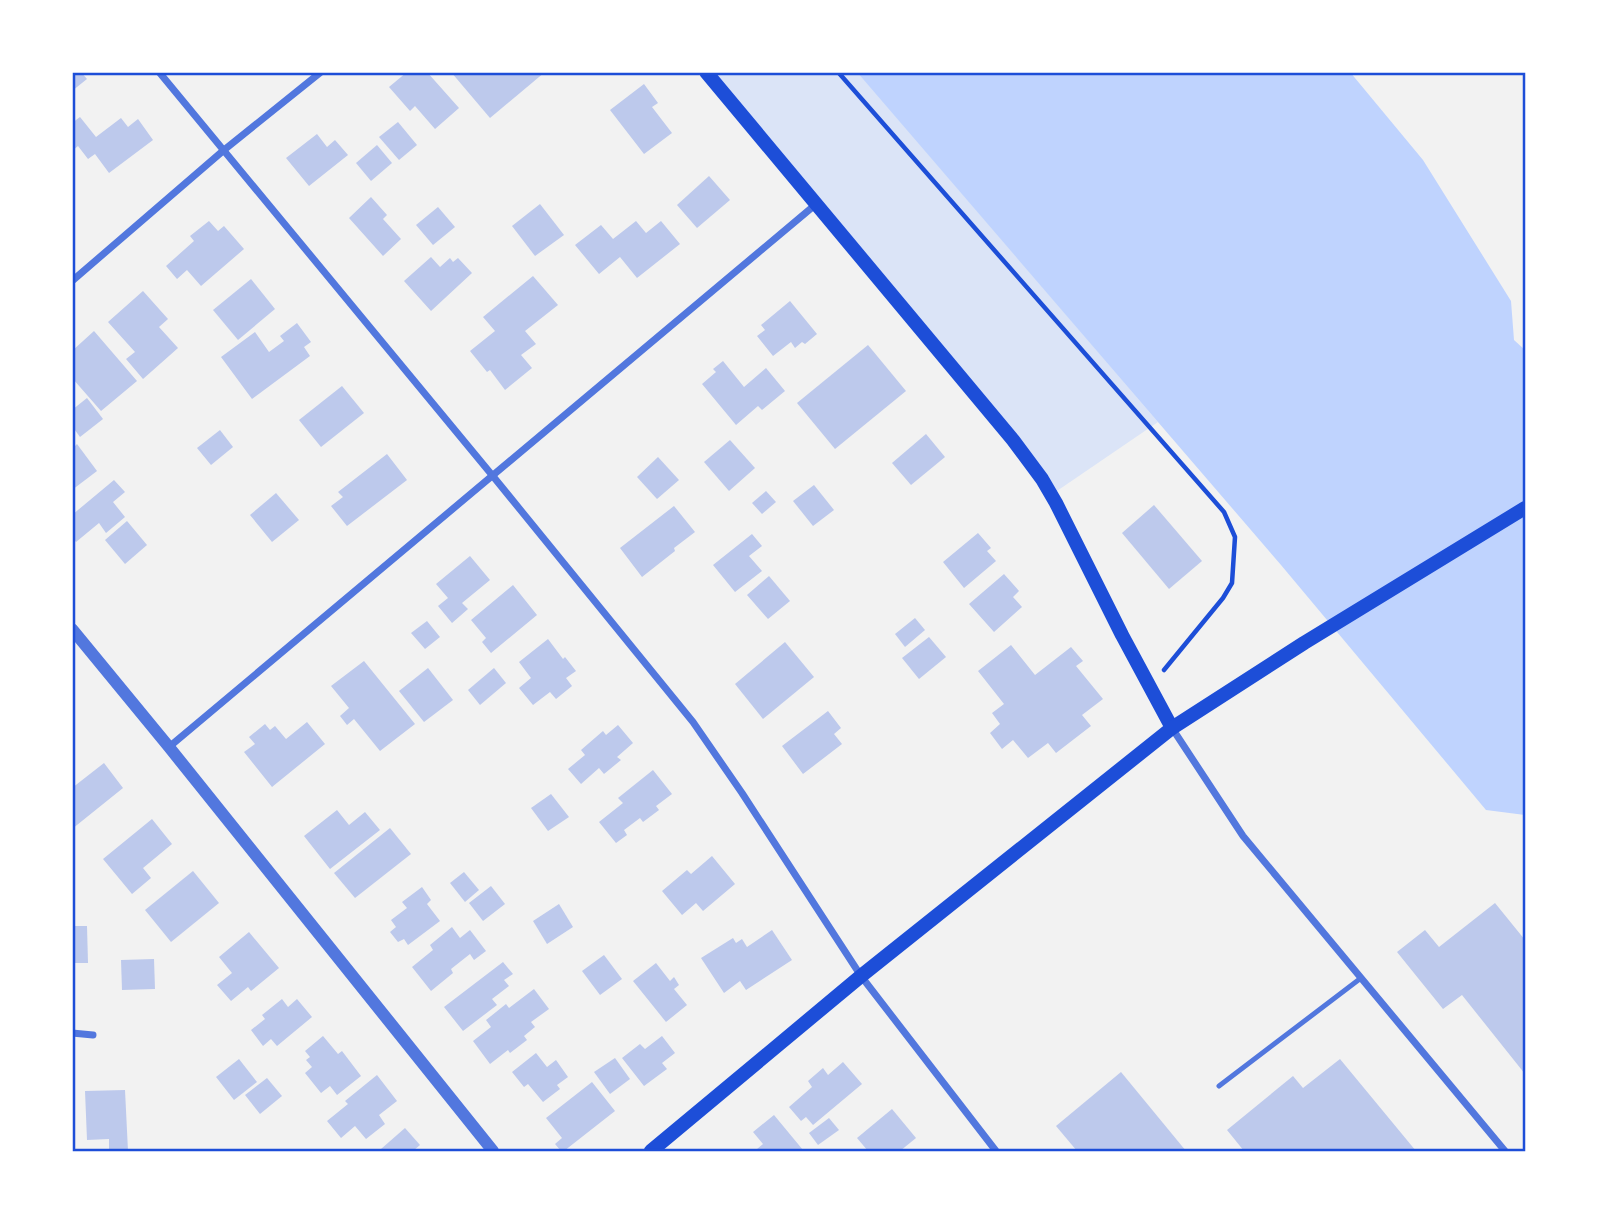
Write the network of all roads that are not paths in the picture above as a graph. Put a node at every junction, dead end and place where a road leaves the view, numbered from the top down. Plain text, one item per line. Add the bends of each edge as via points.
1 (159, 72) edge
2 (321, 72) edge
3 (706, 72) edge
4 (224, 150) junction
5 (816, 205) junction
6 (72, 281) edge
7 (492, 475) junction
8 (1525, 509) edge
9 (72, 629) edge
10 (1172, 727) junction
11 (169, 747) junction
12 (861, 976) junction
13 (1361, 978) junction
14 (72, 1033) edge
15 (93, 1035) dead end
16 (1219, 1086) dead end
17 (493, 1151) edge
18 (651, 1151) edge
19 (996, 1151) edge
20 (1506, 1151) edge

1 - 4 street
2 - 4 street
3 - 5 main road
4 - 6 street
4 - 7 street
5 - 7 street
5 - 10 main road via 1042,479
7 - 11 street
7 - 12 street via 693,722
8 - 10 main road
9 - 11 street
10 - 12 main road
10 - 13 street via 1243,836
11 - 17 street
12 - 18 main road
12 - 19 street
13 - 16 lane
13 - 20 street
14 - 15 street

